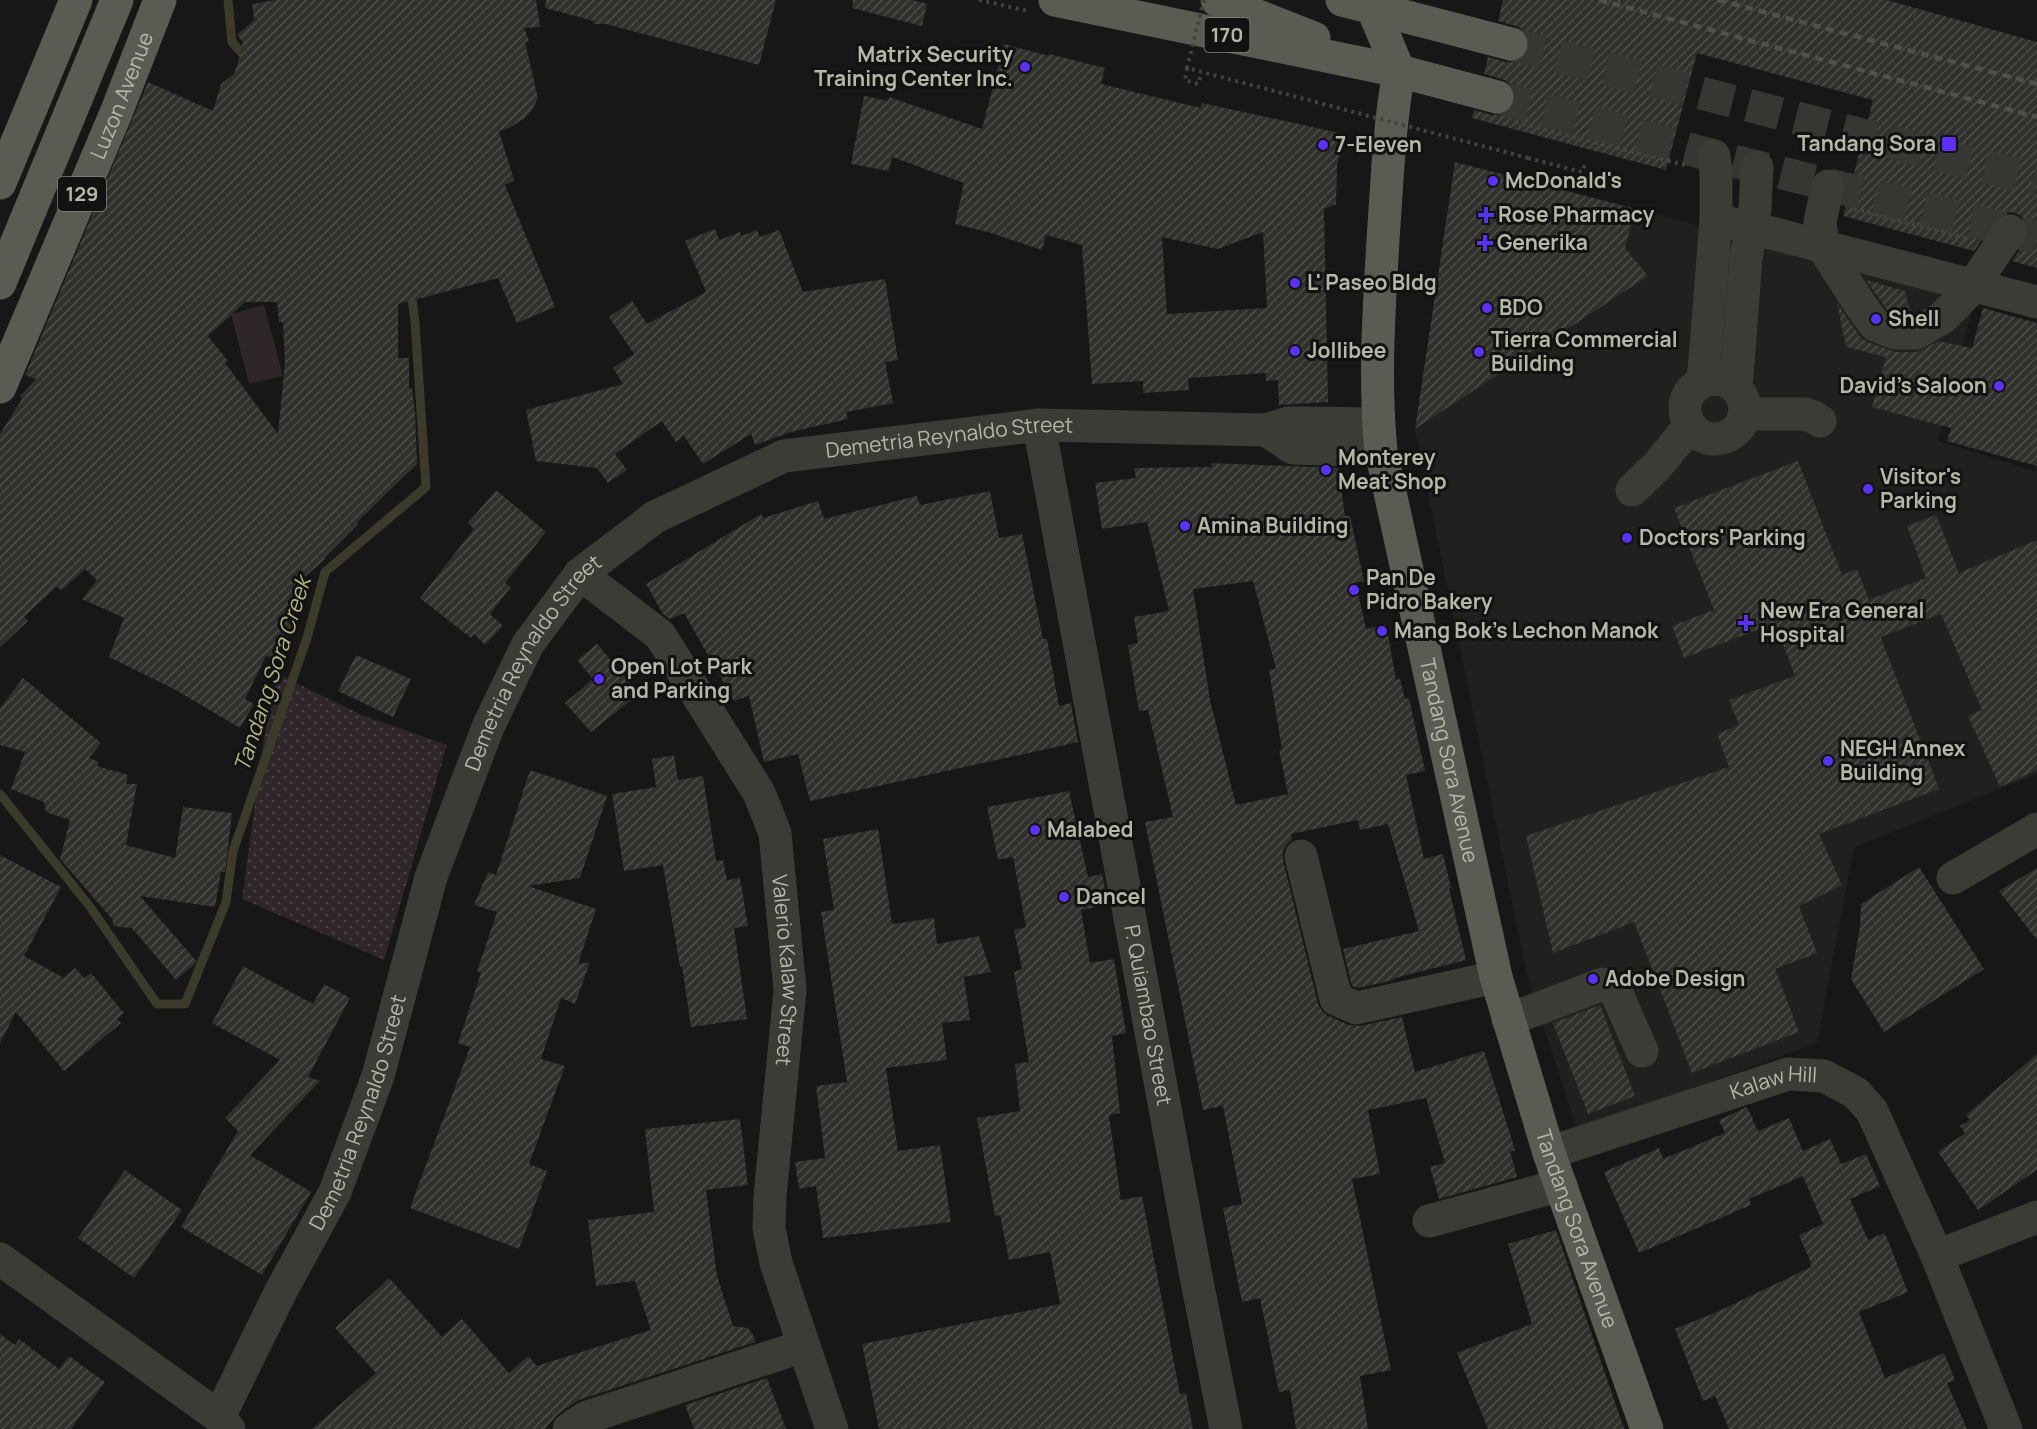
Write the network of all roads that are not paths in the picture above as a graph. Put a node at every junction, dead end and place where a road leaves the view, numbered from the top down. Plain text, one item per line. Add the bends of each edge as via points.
1 (76, 0) edge
2 (117, 0) edge
3 (160, 0) edge
4 (1055, 0) edge
5 (1217, 0) edge
6 (1370, 4) edge
7 (1512, 44) tunnel mouth
8 (1399, 71) junction
9 (1497, 97) tunnel mouth
10 (1714, 156) dead end
11 (1757, 167) dead end
12 (0, 183) edge
13 (1828, 186) dead end
14 (1716, 220) junction
15 (1752, 228) junction
16 (2010, 231) dead end
17 (1823, 247) junction
18 (5, 272) edge
19 (1972, 286) junction
20 (2037, 302) edge
21 (1701, 382) junction
22 (0, 387) edge
23 (1741, 401) junction
24 (1820, 421) dead end
25 (1039, 425) junction
26 (1690, 426) junction
27 (1379, 437) junction
28 (1632, 490) dead end
29 (580, 574) junction
30 (2037, 830) edge
31 (1301, 856) dead end
32 (1953, 878) dead end
33 (1496, 977) junction
34 (1508, 1020) junction
35 (1642, 1051) dead end
36 (1549, 1153) junction
37 (1561, 1185) junction
38 (2037, 1217) edge
39 (1429, 1221) dead end
40 (1937, 1256) junction
41 (0, 1259) edge
42 (803, 1346) junction
43 (224, 1423) edge
44 (569, 1429) edge
45 (832, 1429) edge
46 (1226, 1429) edge
47 (1647, 1429) edge
48 (2006, 1429) edge

1 - 12 main road
2 - 18 main road, Luzon Avenue / 129
3 - 22 main road, Luzon Avenue / 129
4 - 8 main road, 170
5 - 8 main road, 170
6 - 7 main road
6 - 8 main road
8 - 9 main road, 170
8 - 27 main road, Tandang Sora Avenue via 1377,322
10 - 14 street
11 - 15 street
13 - 17 street via 1820,221
14 - 15 street
14 - 21 street
15 - 17 street
15 - 23 street via 1746,258
16 - 19 street
17 - 19 street
17 - 19 street via 1875,325 1895,333 1916,333 1942,318
19 - 20 street
21 - 23 street via 1719,379
21 - 26 street via 1687,396 1686,417
23 - 24 street via 1805,414
23 - 26 street via 1736,430 1728,436 1707,438
25 - 27 street, Demetria Reynaldo Street via 1266,430 1299,423
25 - 29 street, Demetria Reynaldo Street via 784,456 655,517
25 - 46 street, P. Quiambao Street
26 - 28 street
27 - 33 main road, Tandang Sora Avenue
29 - 42 street, Valerio Kalaw Street via 660,635 759,793 775,833 790,990 769,1228
29 - 43 street, Demetria Reynaldo Street via 528,644 488,727 431,877 378,1076 335,1192 281,1291
30 - 32 street
31 - 33 street via 1336,999 1356,1008
33 - 34 main road, Tandang Sora Avenue
34 - 35 street via 1603,984 1616,992
34 - 36 main road, Tandang Sora Avenue
36 - 37 main road, Tandang Sora Avenue
36 - 40 street, Kalaw Hill via 1788,1074 1824,1076 1856,1093 1872,1111
37 - 39 street
37 - 47 main road, Tandang Sora Avenue
38 - 40 street
40 - 48 street, Kalaw Hill
41 - 43 street
42 - 44 street via 585,1418
42 - 45 street, Valerio Kalaw Street

